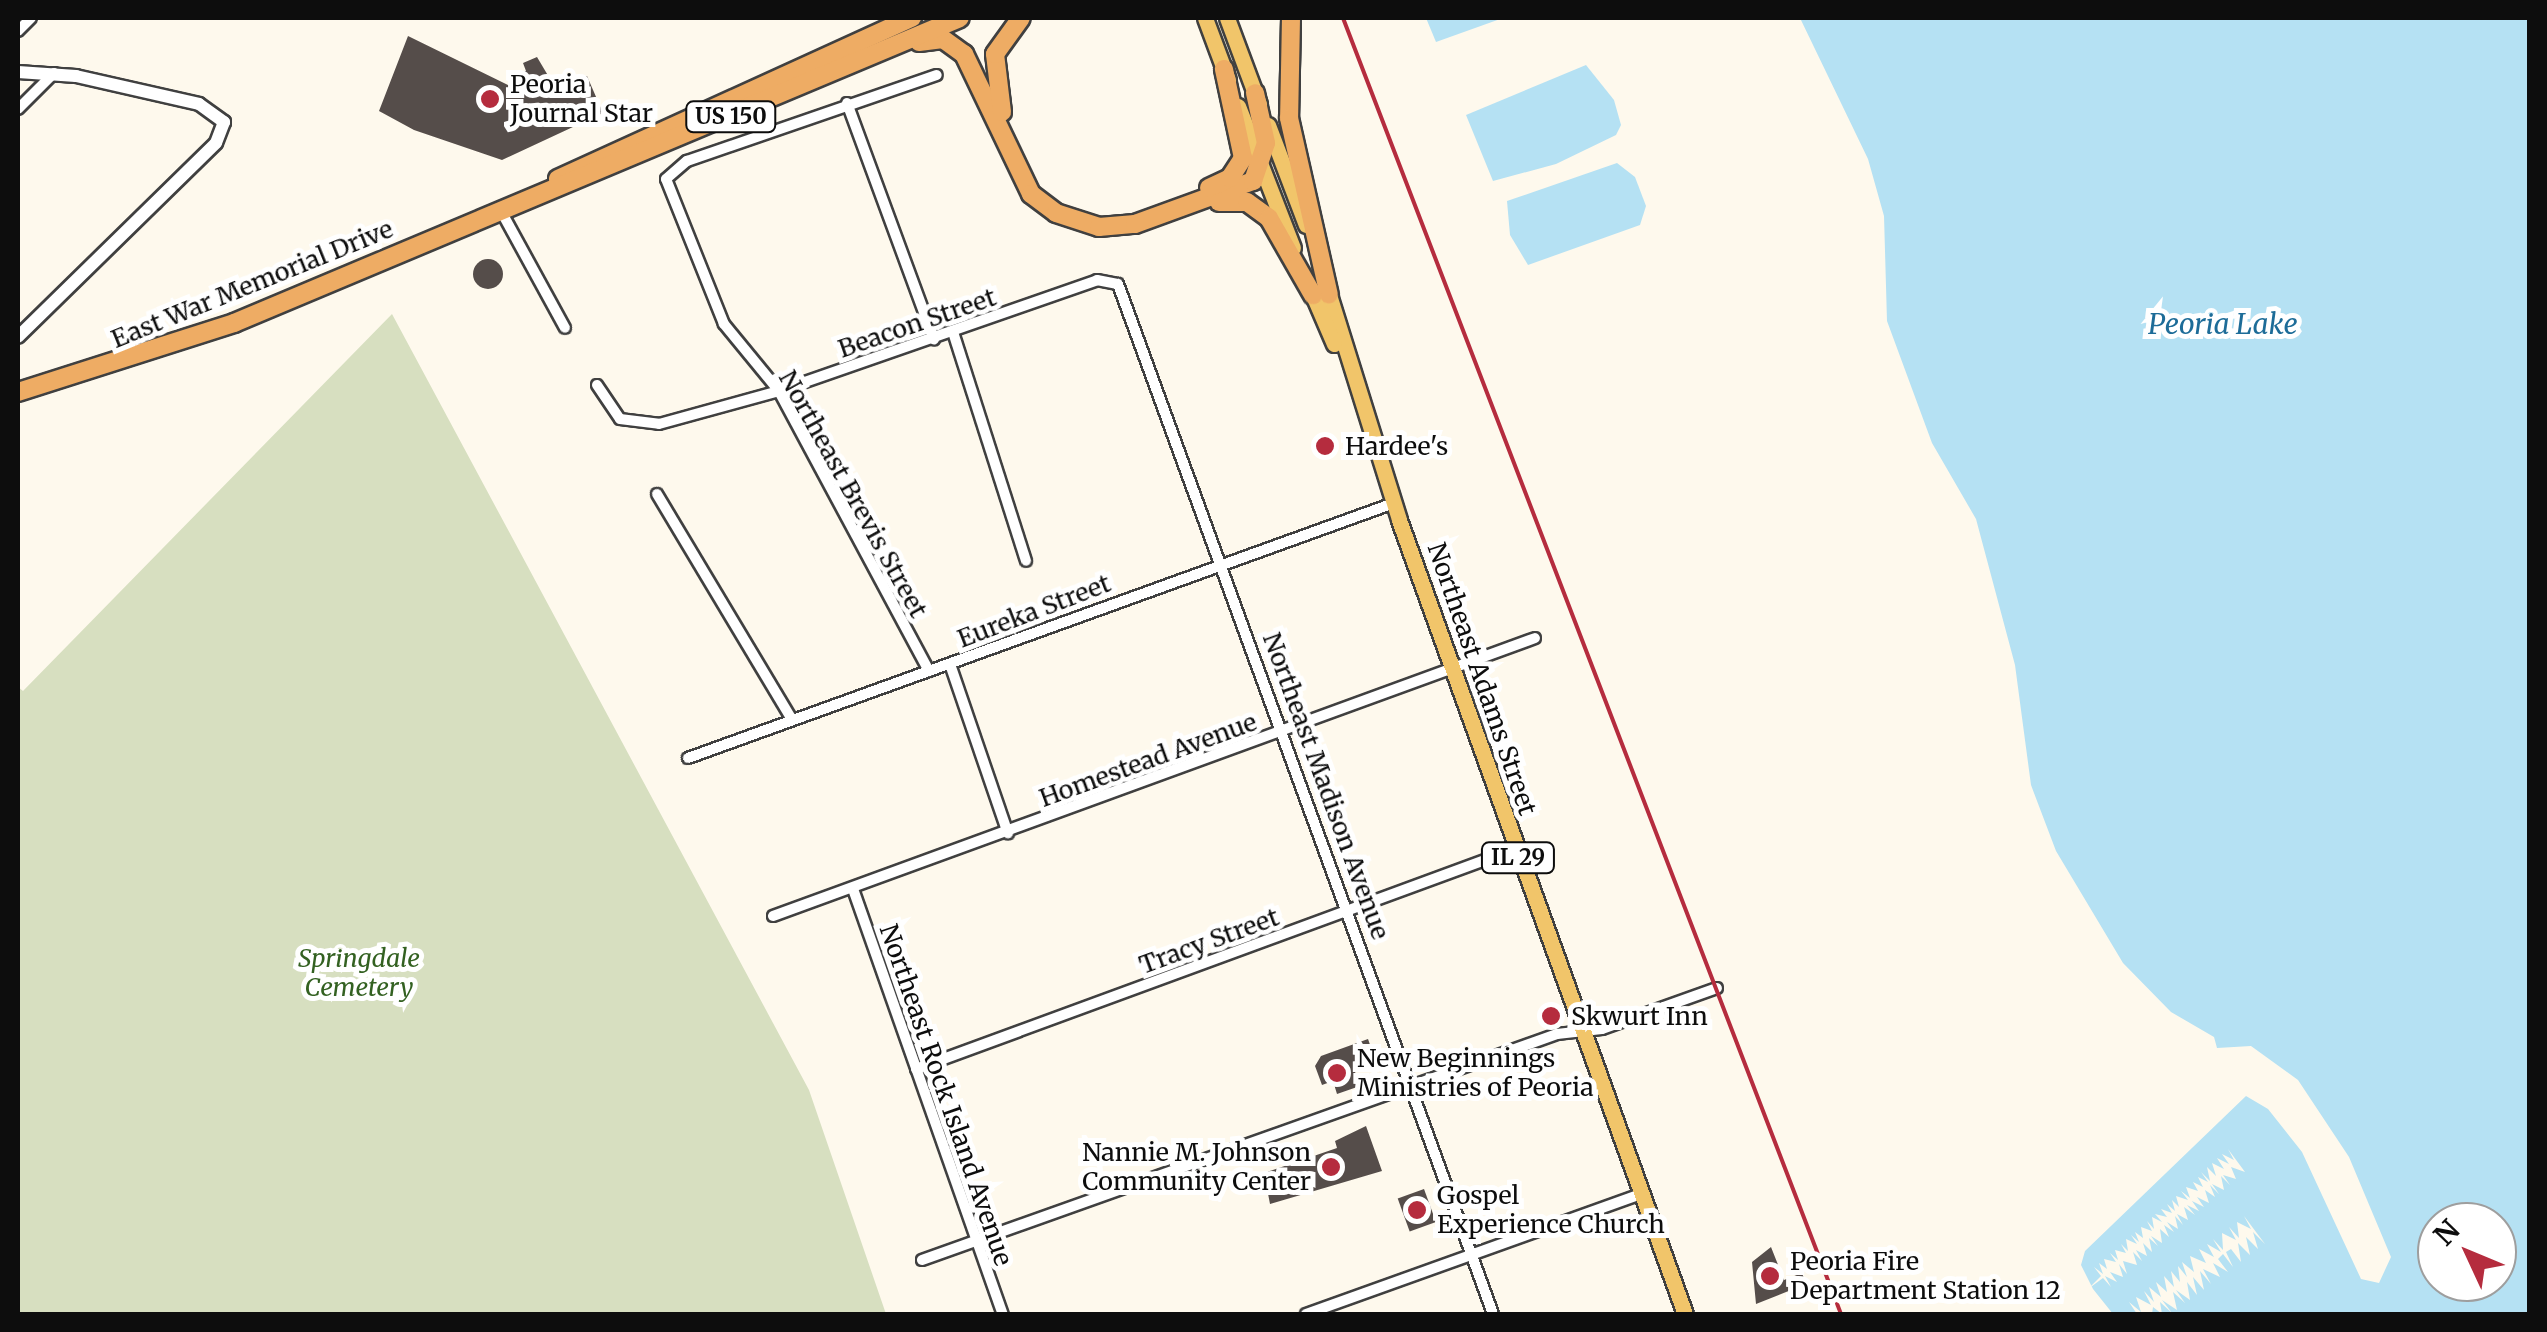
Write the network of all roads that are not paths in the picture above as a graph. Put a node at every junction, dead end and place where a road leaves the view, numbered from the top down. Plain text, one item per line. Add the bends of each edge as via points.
1 (30, 18) edge
2 (903, 18) edge
3 (912, 18) edge
4 (960, 18) edge
5 (1021, 18) edge
6 (1205, 18) edge
7 (1227, 18) edge
8 (1292, 18) edge
9 (18, 31) edge
10 (842, 60) junction
11 (1224, 69) junction
12 (18, 72) edge
13 (54, 73) junction
14 (938, 74) dead end
15 (1255, 93) junction
16 (847, 103) junction
17 (18, 109) edge
18 (1262, 169) junction
19 (500, 209) junction
20 (1146, 221) junction
21 (1110, 278) joint
22 (1321, 295) junction
23 (566, 328) dead end
24 (953, 332) junction
25 (18, 337) edge
26 (934, 339) junction
27 (597, 385) dead end
28 (779, 391) junction
29 (18, 392) edge
30 (656, 494) dead end
31 (1394, 503) junction
32 (1026, 561) dead end
33 (1224, 563) junction
34 (1534, 638) dead end
35 (950, 664) junction
36 (1452, 670) junction
37 (929, 671) junction
38 (792, 720) junction
39 (1285, 731) junction
40 (688, 758) dead end
41 (1008, 833) junction
42 (1515, 849) junction
43 (852, 889) junction
44 (1349, 911) junction
45 (773, 916) dead end
46 (1718, 988) dead end
47 (1582, 1031) junction
48 (916, 1070) junction
49 (1411, 1088) junction
50 (1641, 1194) junction
51 (976, 1240) junction
52 (1471, 1255) junction
53 (922, 1260) dead end
54 (1002, 1314) edge
55 (1306, 1314) edge
56 (1493, 1314) edge
57 (1685, 1314) edge

1 - 9 street
2 - 10 highway
3 - 10 highway, East War Memorial Drive / US 150
4 - 10 highway, East War Memorial Drive / US 150
5 - 11 highway via 995,54 994,89 1006,125 1037,184 1089,215 1132,214 1232,176 1243,144
6 - 11 main road, Northeast Adams Street / IL 29
7 - 15 main road, Northeast Adams Street / IL 29
8 - 22 highway via 1289,118
10 - 19 highway, East War Memorial Drive / US 150
10 - 20 highway via 927,40 950,42 969,60 1015,172 1043,205 1099,227
11 - 18 main road, Northeast Adams Street / IL 29
12 - 13 street
13 - 17 street
13 - 25 street via 208,106 224,122 216,143
14 - 16 street
15 - 18 highway via 1266,130
15 - 22 main road, Northeast Adams Street / IL 29
16 - 26 street
16 - 28 street, Northeast Brevis Street via 687,160 666,176 724,324
18 - 20 highway via 1244,188
18 - 22 main road, Northeast Adams Street / IL 29
19 - 23 street
19 - 29 highway, East War Memorial Drive / US 150 via 214,330
20 - 22 highway via 1247,202 1279,228
21 - 24 street, Beacon Street
21 - 33 street, Northeast Madison Avenue via 1130,308
22 - 31 main road, Northeast Adams Street / IL 29
24 - 26 street, Beacon Street
24 - 32 street
26 - 28 street, Beacon Street
27 - 28 street, Beacon Street via 620,419 659,424
28 - 37 street, Northeast Brevis Street
30 - 38 street
31 - 33 street, Eureka Street
31 - 36 main road, Northeast Adams Street / IL 29
33 - 35 street, Eureka Street
33 - 39 street, Northeast Madison Avenue
34 - 36 street, Homestead Avenue
35 - 37 street, Eureka Street
35 - 41 street
36 - 39 street, Homestead Avenue
36 - 42 main road, Northeast Adams Street / IL 29
37 - 38 street, Eureka Street
38 - 40 street, Eureka Street
39 - 41 street, Homestead Avenue
39 - 44 street, Northeast Madison Avenue
41 - 43 street, Homestead Avenue
42 - 44 street, Tracy Street
42 - 47 main road, Northeast Adams Street / IL 29
43 - 45 street, Homestead Avenue
43 - 48 street, Northeast Rock Island Avenue
44 - 48 street, Tracy Street
44 - 49 street, Northeast Madison Avenue
46 - 47 street
47 - 49 street
47 - 50 main road, Northeast Adams Street / IL 29
48 - 51 street, Northeast Rock Island Avenue
49 - 51 street
49 - 52 street, Northeast Madison Avenue
50 - 52 street
50 - 57 main road, Northeast Adams Street / IL 29
51 - 53 street
51 - 54 street, Northeast Rock Island Avenue
52 - 55 street
52 - 56 street, Northeast Madison Avenue

